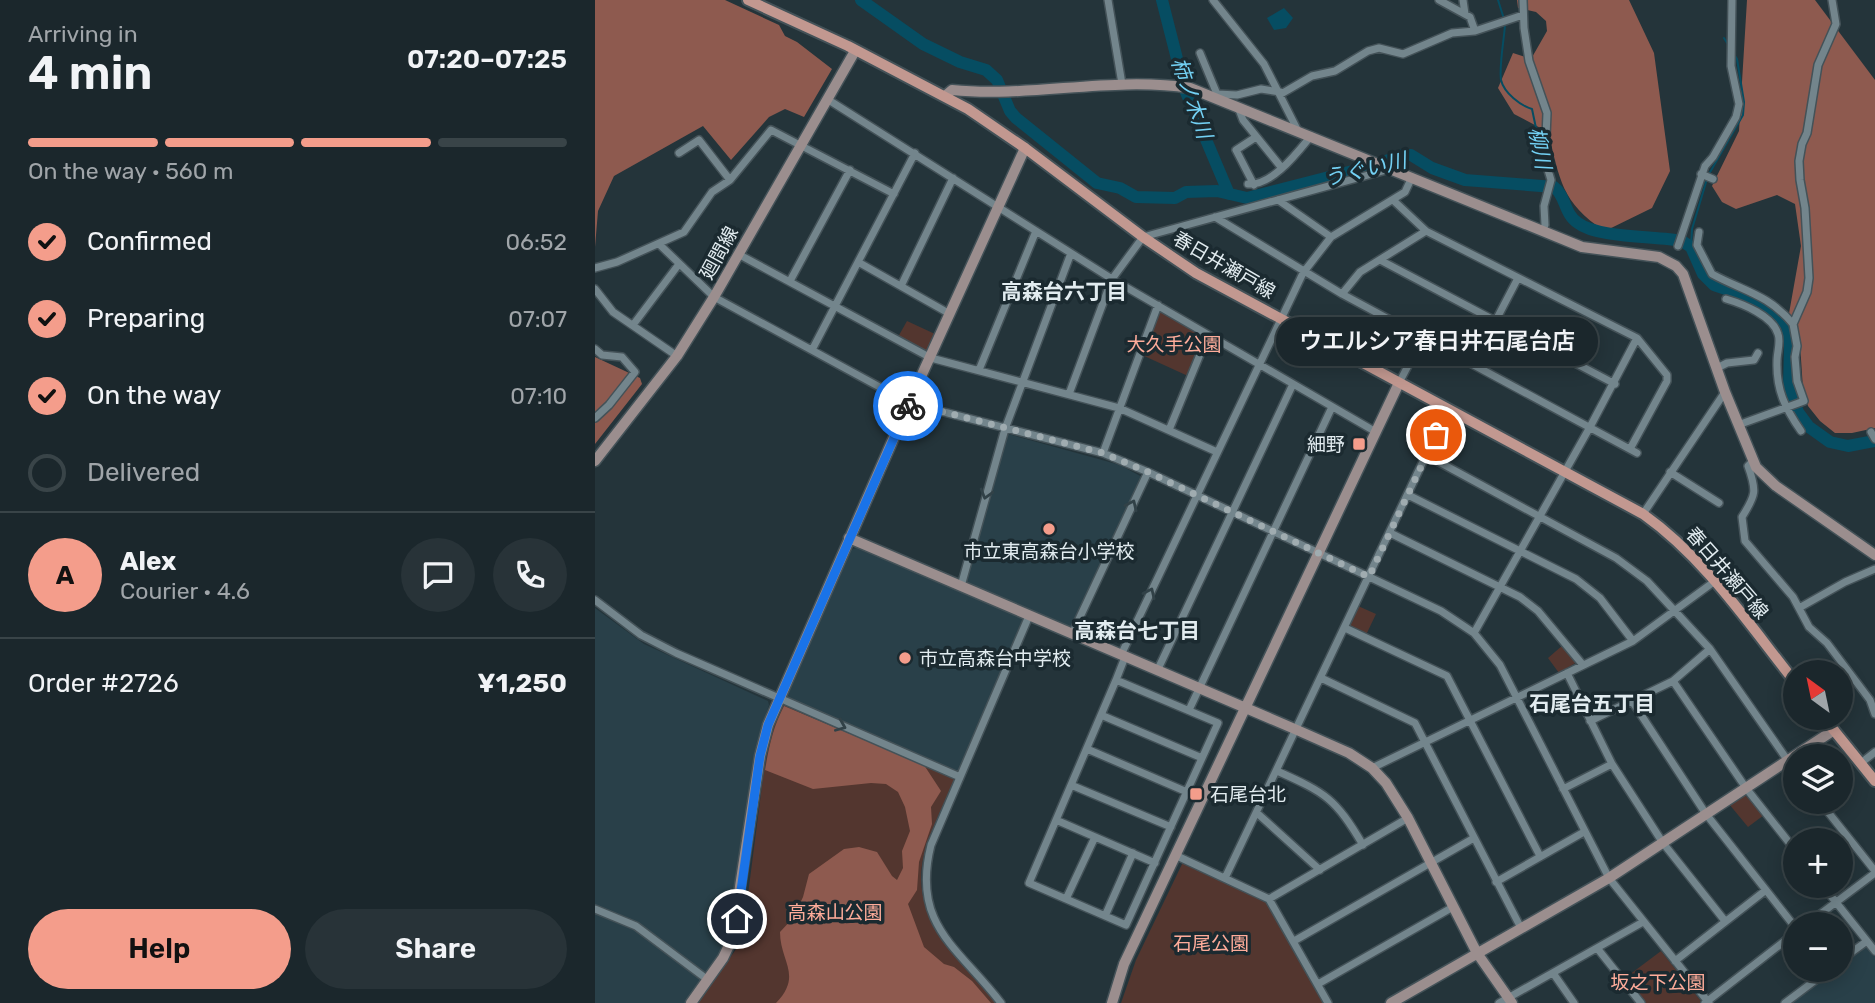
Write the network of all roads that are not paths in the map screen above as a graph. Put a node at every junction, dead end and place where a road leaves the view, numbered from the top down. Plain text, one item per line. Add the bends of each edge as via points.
1 (748, 0) edge
2 (1108, 0) edge
3 (1213, 0) edge
4 (1439, 0) edge
5 (1463, 0) edge
6 (1524, 0) edge
7 (1733, 0) edge
8 (1832, 0) edge
9 (1465, 14) junction
10 (1523, 15) junction
11 (1475, 31) junction
12 (855, 51) junction
13 (1200, 53) dead end
14 (1122, 84) junction
15 (1280, 93) junction
16 (1216, 95) junction
17 (946, 96) junction
18 (827, 99) junction
19 (1238, 107) junction
20 (1299, 131) junction
21 (1311, 136) junction
22 (1256, 137) junction
23 (801, 145) junction
24 (1025, 148) junction
25 (680, 153) dead end
26 (915, 153) junction
27 (1383, 166) junction
28 (1281, 167) junction
29 (850, 170) junction
30 (1701, 174) junction
31 (1412, 177) junction
32 (953, 178) junction
33 (1713, 179) dead end
34 (730, 180) junction
35 (894, 194) junction
36 (1278, 200) junction
37 (1393, 200) junction
38 (999, 207) junction
39 (1215, 217) junction
40 (1543, 230) junction
41 (1036, 231) junction
42 (1426, 231) junction
43 (1699, 232) dead end
44 (1143, 237) junction
45 (1331, 237) junction
46 (659, 244) junction
47 (1678, 246) dead end
48 (1071, 253) junction
49 (738, 254) junction
50 (1380, 260) junction
51 (858, 262) junction
52 (679, 264) junction
53 (595, 268) edge
54 (1304, 271) junction
55 (1518, 278) junction
56 (1112, 279) junction
57 (789, 281) junction
58 (901, 286) junction
59 (595, 289) edge
60 (1342, 294) junction
61 (714, 297) junction
62 (1726, 299) dead end
63 (1770, 302) junction
64 (1157, 305) junction
65 (835, 306) junction
66 (950, 314) junction
67 (1762, 316) junction
68 (1280, 318) junction
69 (1495, 321) junction
70 (1793, 324) junction
71 (633, 326) junction
72 (1208, 335) junction
73 (1423, 337) junction
74 (1637, 338) junction
75 (595, 349) edge
76 (812, 350) junction
77 (1758, 354) dead end
78 (677, 356) junction
79 (931, 358) junction
80 (1259, 364) junction
81 (1473, 364) junction
82 (1717, 368) junction
83 (979, 370) junction
84 (1023, 382) junction
85 (1399, 383) junction
86 (1293, 384) junction
87 (1615, 384) junction
88 (1725, 392) junction
89 (1069, 394) junction
90 (909, 403) junction
91 (1332, 407) junction
92 (1119, 408) junction
93 (1448, 409) junction
94 (1787, 409) junction
95 (595, 418) edge
96 (1738, 425) junction
97 (1590, 427) junction
98 (1005, 429) junction
99 (1169, 430) junction
100 (1801, 431) dead end
101 (1376, 432) junction
102 (1875, 432) edge
103 (1875, 439) edge
104 (1217, 452) junction
105 (1103, 453) junction
106 (1426, 456) junction
107 (595, 461) edge
108 (1753, 461) junction
109 (1565, 471) junction
110 (1148, 472) junction
111 (1670, 472) junction
112 (1197, 495) junction
113 (1408, 495) junction
114 (1719, 503) dead end
115 (1233, 512) junction
116 (1643, 514) junction
117 (1539, 516) junction
118 (1273, 531) junction
119 (1390, 533) junction
120 (849, 538) junction
121 (1520, 551) junction
122 (1319, 553) junction
123 (1875, 555) edge
124 (1875, 569) edge
125 (1369, 577) junction
126 (1715, 582) junction
127 (1501, 585) junction
128 (961, 586) junction
129 (595, 600) edge
130 (1799, 608) junction
131 (1676, 610) junction
132 (1029, 616) junction
133 (1345, 628) junction
134 (1474, 633) junction
135 (1072, 634) junction
136 (1633, 641) junction
137 (1710, 649) junction
138 (1123, 656) junction
139 (1583, 665) junction
140 (1783, 667) edge
141 (1158, 670) junction
142 (1567, 673) junction
143 (1321, 678) junction
144 (1116, 680) junction
145 (1673, 681) junction
146 (1200, 688) junction
147 (1517, 698) junction
148 (779, 699) junction
149 (1632, 701) junction
150 (1246, 708) junction
151 (1189, 710) junction
152 (1875, 713) edge
153 (1101, 715) junction
154 (1470, 721) junction
155 (1590, 721) junction
156 (1297, 730) junction
157 (1834, 730) joint
158 (1425, 743) junction
159 (1813, 744) edge
160 (1087, 749) junction
161 (1875, 752) edge
162 (1783, 755) edge
163 (1202, 758) junction
164 (1861, 763) junction
165 (1612, 764) junction
166 (1783, 764) edge
167 (1372, 768) junction
168 (1277, 771) junction
169 (960, 777) junction
170 (1875, 782) edge
171 (1071, 785) junction
172 (1746, 788) junction
173 (1563, 789) junction
174 (1187, 792) junction
175 (1257, 813) junction
176 (1706, 814) junction
177 (1829, 814) edge
178 (1408, 818) junction
179 (1056, 820) junction
180 (1171, 827) junction
181 (1584, 832) junction
182 (1783, 835) edge
183 (1095, 837) junction
184 (1473, 838) junction
185 (1663, 843) junction
186 (1363, 845) junction
187 (1133, 853) junction
188 (1175, 855) junction
189 (1540, 856) junction
190 (1431, 862) junction
191 (1155, 863) junction
192 (1320, 870) junction
193 (1875, 872) edge
194 (1225, 878) junction
195 (1609, 878) junction
196 (1496, 882) junction
197 (1766, 890) junction
198 (1833, 898) edge
199 (1066, 899) junction
200 (1269, 899) junction
201 (1836, 902) junction
202 (1453, 907) junction
203 (595, 909) edge
204 (1783, 912) edge
205 (1823, 912) edge
206 (1105, 916) junction
207 (1643, 922) junction
208 (1725, 922) junction
209 (1521, 928) junction
210 (1867, 941) junction
211 (1293, 942) junction
212 (1783, 942) edge
213 (1597, 948) junction
214 (1853, 951) edge
215 (1875, 951) edge
216 (1477, 953) junction
217 (1675, 961) junction
218 (1553, 973) junction
219 (708, 980) junction
220 (1813, 982) edge
221 (1318, 985) junction
222 (1506, 1001) edge
223 (1707, 1002) edge
224 (691, 1003) edge
225 (1001, 1003) edge
226 (1112, 1003) edge
227 (1328, 1003) edge
228 (1391, 1003) edge
229 (1574, 1003) edge
230 (1641, 1003) edge
231 (1785, 1003) edge

1 - 12 main road, 春日井瀬戸線
2 - 14 street
3 - 15 street via 1245,38
4 - 9 street
5 - 9 street
6 - 10 street
7 - 30 street via 1731,66 1739,104 1736,117
8 - 70 street via 1836,24 1818,65 1799,161 1809,278
9 - 11 street
10 - 11 street
10 - 40 street via 1529,61 1547,113 1545,160 1551,180
11 - 15 street via 1452,33 1403,54 1378,48 1368,51 1335,71 1312,76
12 - 17 main road, 春日井瀬戸線
12 - 18 street, 廻間線
13 - 16 street
14 - 16 street via 1176,86
14 - 17 street via 953,90
15 - 16 street via 1261,89
15 - 20 street
16 - 19 street
17 - 24 main road, 春日井瀬戸線
18 - 23 street, 廻間線
18 - 26 street
19 - 20 street
19 - 22 street
20 - 21 street
21 - 27 street
21 - 28 street
22 - 28 street
22 - 28 street via 1236,150 1251,184
23 - 29 street
23 - 34 street via 771,130
23 - 49 street, 廻間線
24 - 38 street
24 - 44 main road, 春日井瀬戸線
25 - 34 street via 699,140
26 - 32 street
26 - 35 street
27 - 31 street
27 - 36 street
29 - 35 street
29 - 57 street
30 - 33 street
30 - 47 street
31 - 37 street via 1405,192
31 - 40 street
32 - 38 street
32 - 58 street
34 - 46 street via 712,192 684,232
35 - 51 street
36 - 39 street
36 - 45 street
37 - 42 street
37 - 45 street
38 - 41 street
38 - 66 street
39 - 44 street
39 - 54 street
40 - 82 street via 1582,247 1659,257 1676,266 1683,274
41 - 48 street
41 - 83 street
42 - 50 street
42 - 55 street
43 - 63 street via 1697,244 1712,274
44 - 56 street
44 - 68 main road, 春日井瀬戸線
45 - 54 street
46 - 52 street
46 - 53 street
48 - 56 street
48 - 84 street
49 - 57 street
49 - 61 street, 廻間線
50 - 60 street via 1360,272
50 - 69 street
51 - 58 street
51 - 65 street
52 - 61 street
52 - 71 street
54 - 60 street
54 - 68 street
55 - 69 street
55 - 74 street
56 - 64 street
56 - 89 street
57 - 65 street
58 - 66 street
59 - 71 street via 613,312
60 - 73 street
61 - 76 street
61 - 78 street, 廻間線
62 - 67 street
63 - 67 street
63 - 70 street
64 - 72 street
64 - 92 street
65 - 76 street
65 - 79 street
66 - 79 street
67 - 94 street via 1778,331 1777,365
68 - 80 street
68 - 85 main road, 春日井瀬戸線
69 - 81 street
69 - 87 street
70 - 94 street via 1797,381 1804,401
71 - 78 street
72 - 80 street
72 - 99 street
73 - 81 street
73 - 85 street
74 - 87 street
74 - 97 street via 1667,381 1633,451
75 - 95 street via 602,355 622,357 635,372
76 - 90 street
77 - 82 street via 1754,360
78 - 107 street, 廻間線
79 - 83 street
79 - 90 street
80 - 86 street
80 - 104 street
81 - 97 street
82 - 88 street
83 - 84 street
84 - 89 street
84 - 98 street
85 - 93 main road, 春日井瀬戸線
85 - 101 street
86 - 91 street
86 - 115 street
87 - 97 street
88 - 96 street
88 - 111 street
89 - 92 street
90 - 98 street
90 - 120 street
91 - 101 street
91 - 118 street
92 - 99 street
92 - 105 street
93 - 106 street
93 - 109 main road, 春日井瀬戸線
94 - 96 street
94 - 100 street
96 - 108 street
97 - 109 street
98 - 105 street
98 -> 128 street
99 - 104 street
101 - 122 street
102 - 103 street via 1871,432
104 - 112 street
105 - 110 street
106 - 113 street
106 - 117 street
108 - 123 street via 1776,486
108 - 130 street via 1748,466 1756,487 1742,517 1745,541
109 - 116 main road, 春日井瀬戸線
109 - 117 street
110 - 112 street
135 -> 110 street
111 - 114 street
111 - 116 street
112 - 115 street
138 -> 112 street
113 - 119 street
113 - 121 street
115 - 118 street
115 - 141 street
116 - 126 main road, 春日井瀬戸線 via 1669,533
117 - 121 street
117 - 131 street via 1632,568
118 - 122 street
118 - 146 street
119 - 125 street
119 - 127 street
120 - 128 street
120 - 148 street
121 - 127 street
121 - 136 street via 1587,587
122 - 125 street
122 - 150 street
124 - 130 street
125 - 133 street
125 - 134 street via 1441,611
126 - 131 street
126 - 140 main road, 春日井瀬戸線
127 - 134 street
127 - 139 street via 1538,611
128 - 132 street
129 - 148 street via 641,635
130 - 152 street via 1809,627 1870,700
131 - 136 street
131 - 137 street
132 - 135 street
132 - 169 street
133 - 143 street
133 - 154 street via 1447,676
134 - 147 street via 1500,665
135 - 138 street
136 - 139 street
137 - 145 street
137 - 162 street
138 - 141 street
138 - 144 street
139 - 142 street
141 - 146 street
142 - 147 street
142 - 155 street
143 - 156 street
143 - 158 street via 1415,723
144 - 151 street
144 - 153 street
145 - 149 street
145 - 172 street
146 - 150 street
146 - 151 street
147 - 154 street
147 - 173 street
148 -> 169 street
148 - 219 street via 760,756 732,939
149 - 155 street
149 - 176 street
150 - 156 street
150 - 188 street
151 - 163 street via 1218,723
153 - 160 street
153 - 163 street
154 - 158 street
154 - 189 street
155 - 165 street
156 - 167 street
156 - 168 street
157 - 159 street
157 - 164 main road
158 - 167 street
158 - 184 street
160 - 171 street
160 - 174 street
161 - 164 street
163 - 174 street
164 - 170 main road
165 - 173 street
165 - 185 street
166 - 172 street
167 - 178 street
168 - 175 street
168 - 186 street via 1333,802
169 - 225 street via 931,845 925,890 945,937
171 - 179 street
171 - 180 street
172 - 176 street
172 - 182 street
173 - 181 street
174 - 180 street
175 - 192 street
175 - 194 street
176 - 185 street
176 - 197 street
177 - 193 street
178 - 186 street
178 - 190 street
179 - 183 street
179 - 199 street via 1029,883
180 - 191 street
181 - 189 street
181 - 195 street
183 - 187 street
183 - 199 street
184 - 190 street
184 - 196 street
185 - 195 street
185 - 208 street
186 - 192 street
187 - 191 street
187 - 206 street
188 - 194 street
188 - 226 street via 1124,964
189 - 196 street
190 - 202 street
190 - 211 street
191 - 206 street via 1126,925
192 - 200 street
193 - 201 street
194 - 200 street
195 - 207 street
195 - 209 street
196 - 209 street
197 - 204 street
197 - 208 street
198 - 201 street
199 - 206 street
200 - 211 street
201 - 205 street
201 - 210 street
202 - 216 street
202 - 221 street
203 - 219 street via 636,926
207 - 213 street
207 - 217 street
208 - 217 street
209 - 216 street
210 - 214 street
210 - 215 street
211 - 221 street
212 - 223 street
213 - 218 street
213 - 230 street
216 - 222 street
216 - 228 street
217 - 223 street
218 - 222 street
218 - 229 street
219 - 224 street
220 - 231 street
221 - 227 street

